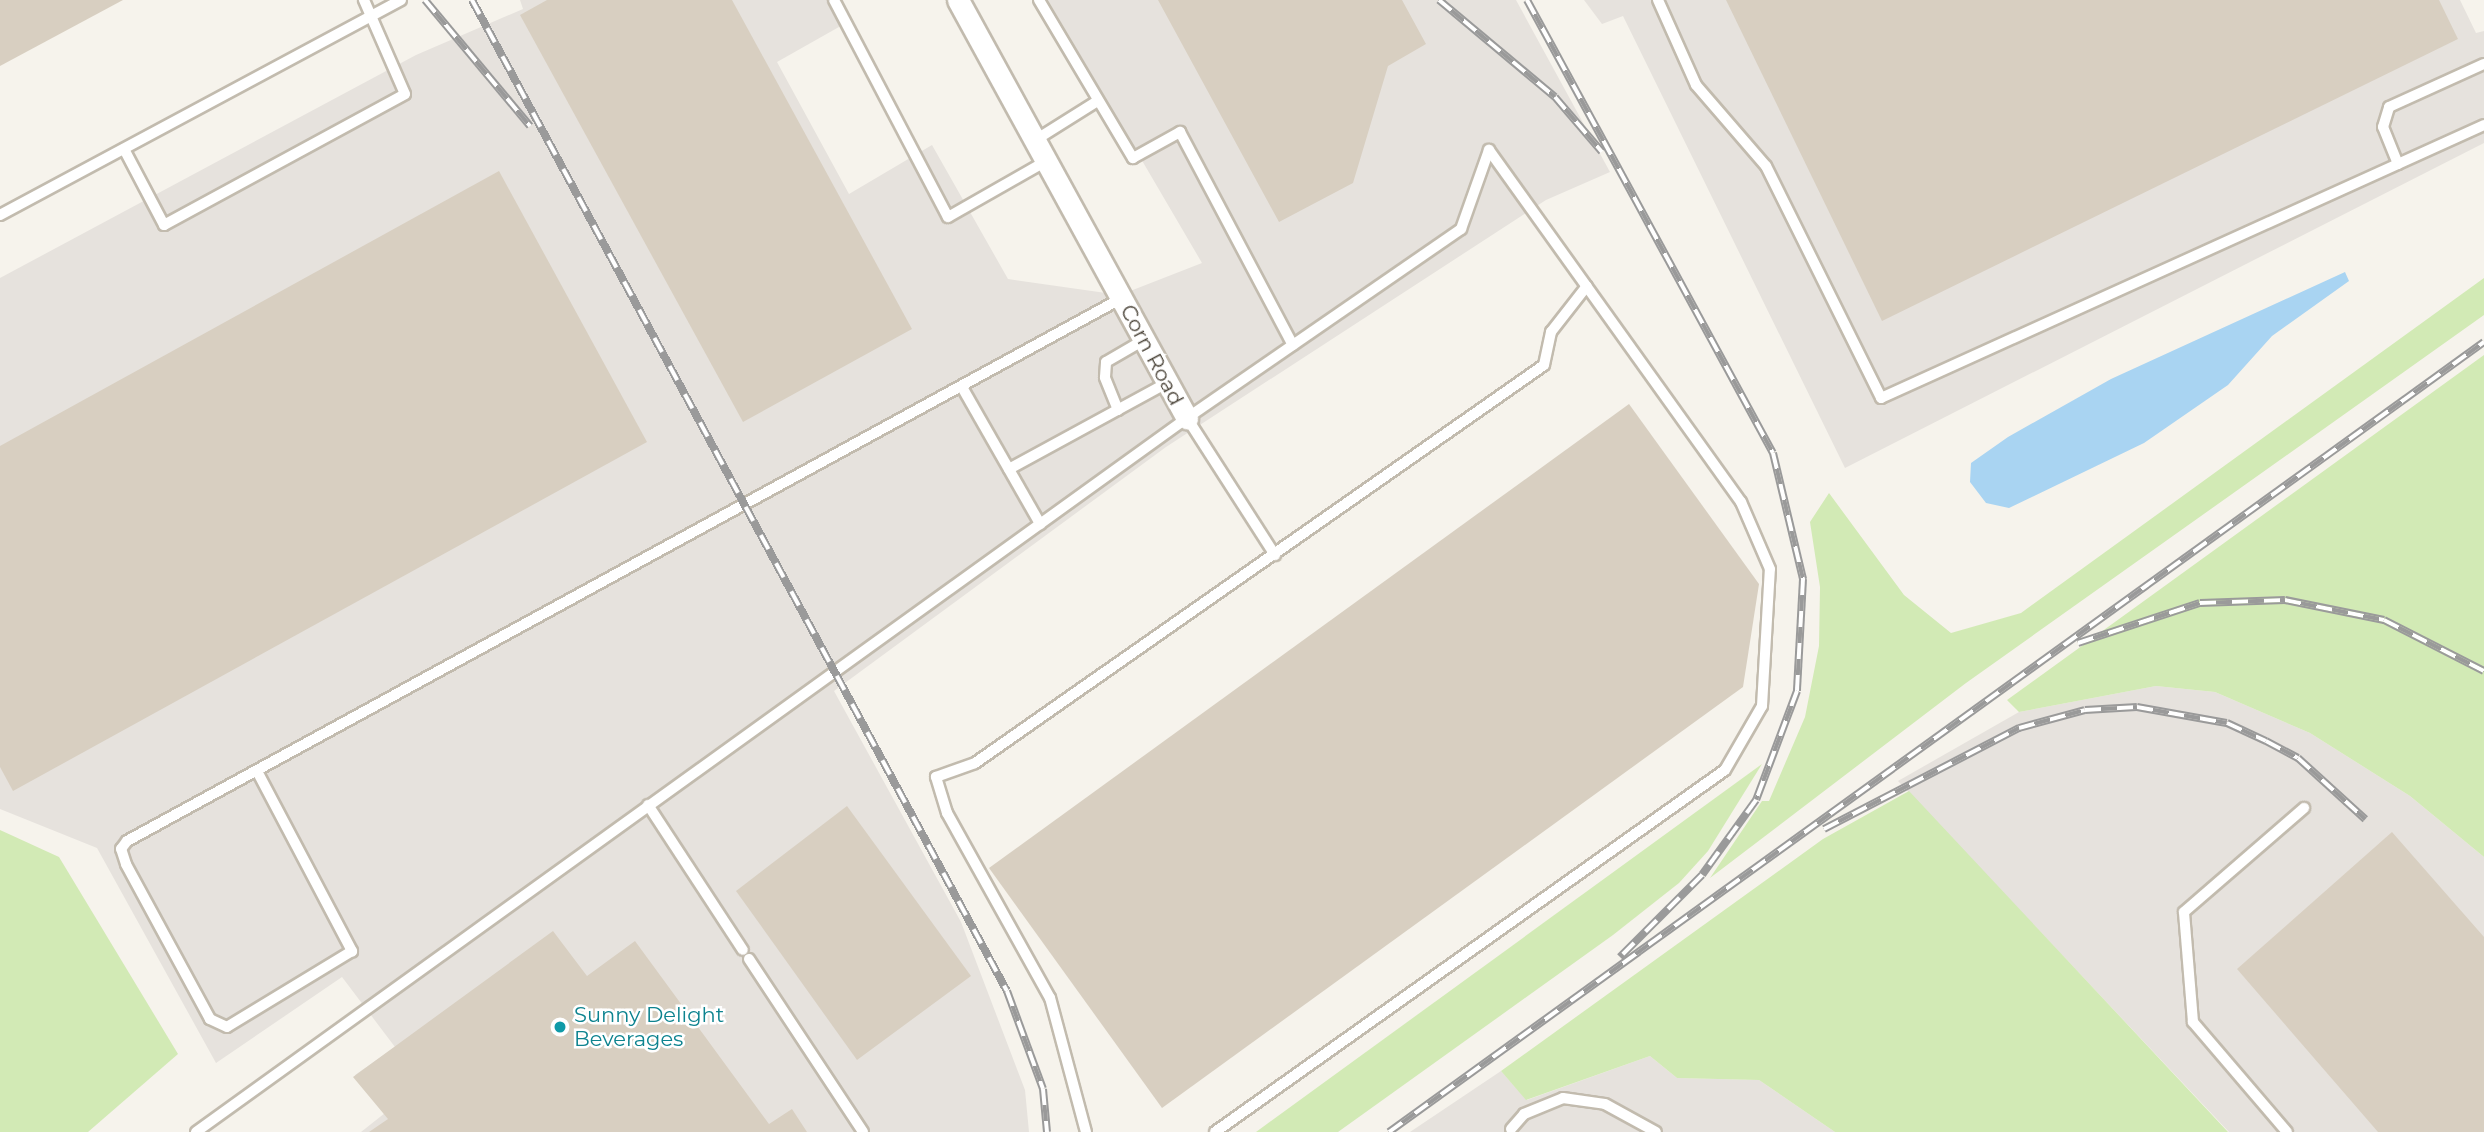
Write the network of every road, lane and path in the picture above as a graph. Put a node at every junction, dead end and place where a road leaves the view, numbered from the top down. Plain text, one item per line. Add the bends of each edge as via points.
1 (364, 0) edge
2 (401, 0) edge
3 (834, 0) edge
4 (958, 0) edge
5 (1039, 0) edge
6 (1658, 0) edge
7 (372, 16) junction
8 (2484, 64) edge
9 (1096, 103) junction
10 (2484, 125) edge
11 (1037, 139) junction
12 (124, 149) junction
13 (1048, 160) junction
14 (2398, 164) junction
15 (0, 215) edge
16 (1587, 286) junction
17 (1122, 299) junction
18 (1144, 340) junction
19 (1293, 345) junction
20 (1167, 383) junction
21 (962, 387) junction
22 (1118, 410) junction
23 (1187, 418) junction
24 (1009, 469) junction
25 (1041, 523) junction
26 (1275, 555) junction
27 (257, 771) junction
28 (648, 805) junction
29 (2304, 808) dead end
30 (1511, 1129) dead end
31 (196, 1132) edge
32 (863, 1132) edge
33 (1086, 1132) edge
34 (1215, 1132) edge
35 (1656, 1132) edge
36 (2287, 1132) edge

1 - 7 lane
2 - 7 lane
3 - 13 lane via 948,216
4 - 11 street, Corn Road
5 - 9 lane
6 - 14 lane via 1696,85 1766,166 1881,398
7 - 12 lane
7 - 12 lane via 405,94 164,225
8 - 14 lane via 2389,107 2383,127
9 - 11 lane
9 - 19 lane via 1133,158 1180,132
10 - 14 lane
11 - 13 street, Corn Road
12 - 15 lane
13 - 17 street, Corn Road
16 - 19 lane, Corn Road via 1489,150 1461,229
16 - 26 lane via 1551,332 1544,365
16 - 34 lane via 1741,502 1770,569 1762,706 1726,770
17 - 18 street, Corn Road
17 - 21 lane
18 - 20 street, Corn Road
18 - 22 lane via 1106,362
19 - 23 lane, Corn Road
20 - 22 lane
20 - 23 street, Corn Road
21 - 24 lane
21 - 27 lane
22 - 24 lane
23 - 25 lane
23 - 26 lane
24 - 25 lane
25 - 28 lane
26 - 33 lane via 975,763 936,777 947,813 1050,998
27 - 27 lane via 121,849 210,1018 227,1027 352,951
28 - 31 lane
28 - 32 lane
29 - 36 lane via 2184,912 2193,1022
30 - 35 lane via 1524,1114 1563,1098 1605,1104

